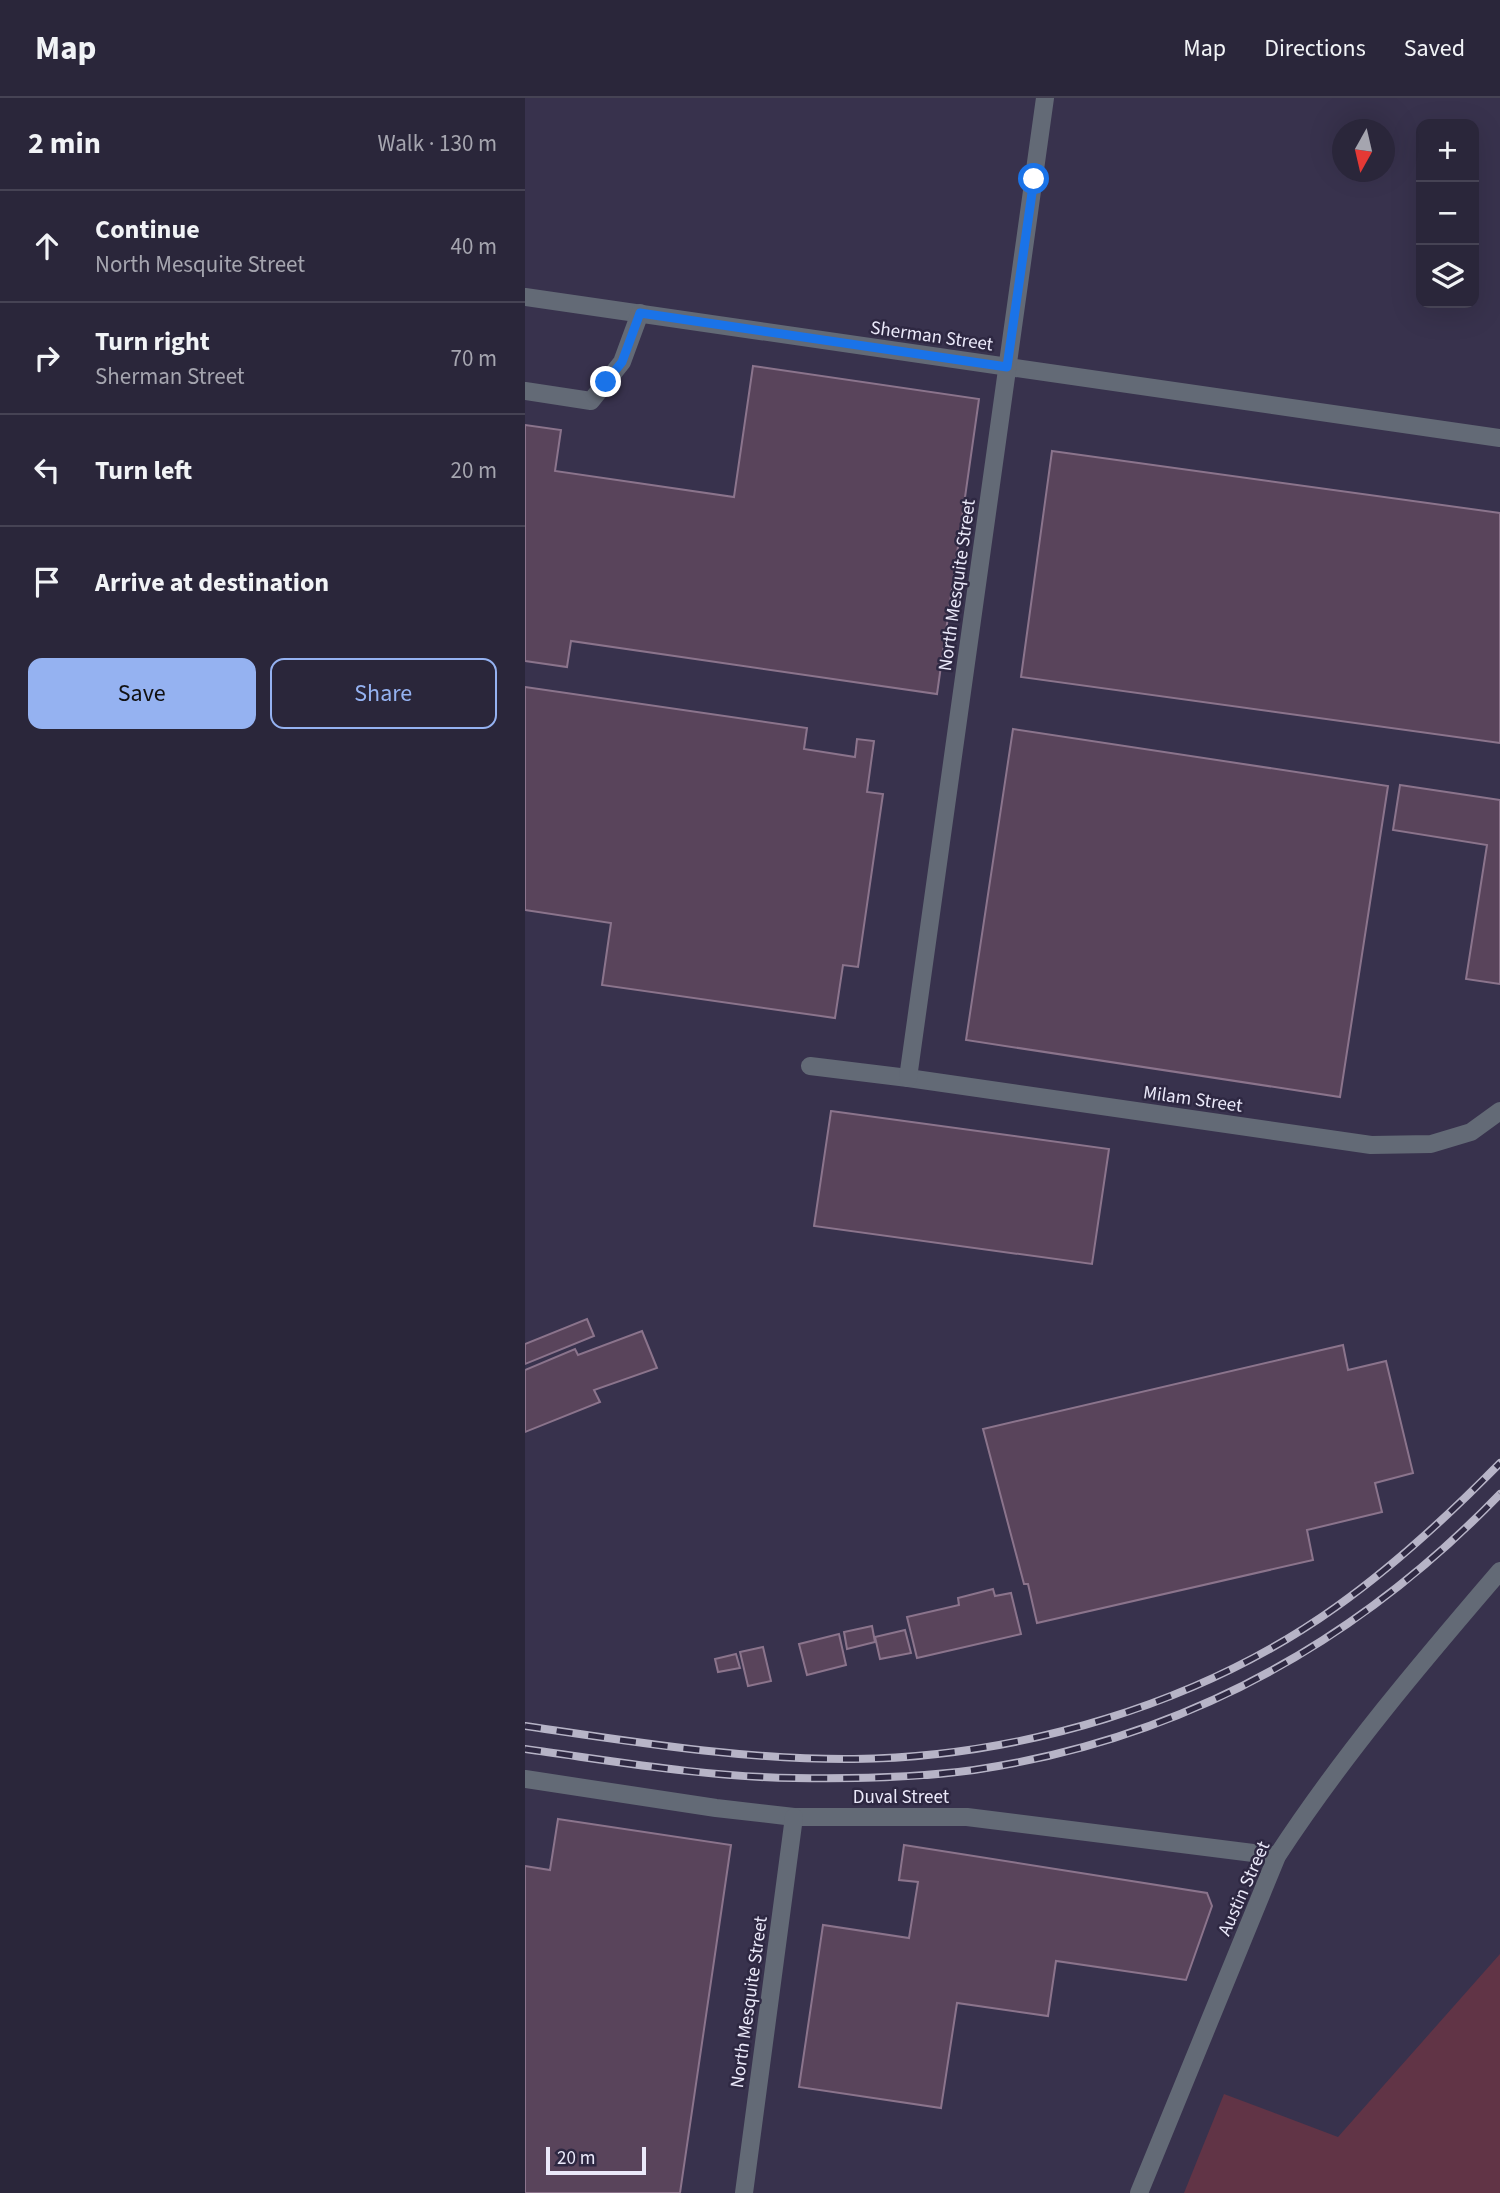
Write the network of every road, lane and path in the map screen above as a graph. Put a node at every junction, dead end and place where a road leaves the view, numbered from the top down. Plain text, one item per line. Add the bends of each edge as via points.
1 (1045, 98) edge
2 (525, 297) edge
3 (640, 313) junction
4 (1007, 367) junction
5 (525, 391) edge
6 (1500, 438) edge
7 (810, 1066) dead end
8 (908, 1078) junction
9 (1500, 1111) edge
10 (1500, 1571) edge
11 (525, 1779) edge
12 (794, 1817) junction
13 (1277, 1856) junction
14 (744, 2193) edge
15 (1139, 2193) edge

1 - 4 street, North Mesquite Street
2 - 3 street, Sherman Street
3 - 4 street, Sherman Street
3 - 5 street via 622,362 590,401
4 - 6 street, Sherman Street
4 - 8 street, North Mesquite Street
7 - 8 street, Milam Street
8 - 9 street, Milam Street via 1371,1145 1431,1144 1471,1132
10 - 13 street, Austin Street via 1410,1676 1310,1805
11 - 12 street, Duval Street
12 - 13 street, Duval Street via 967,1817
12 - 14 street, North Mesquite Street
13 - 15 street, Austin Street

